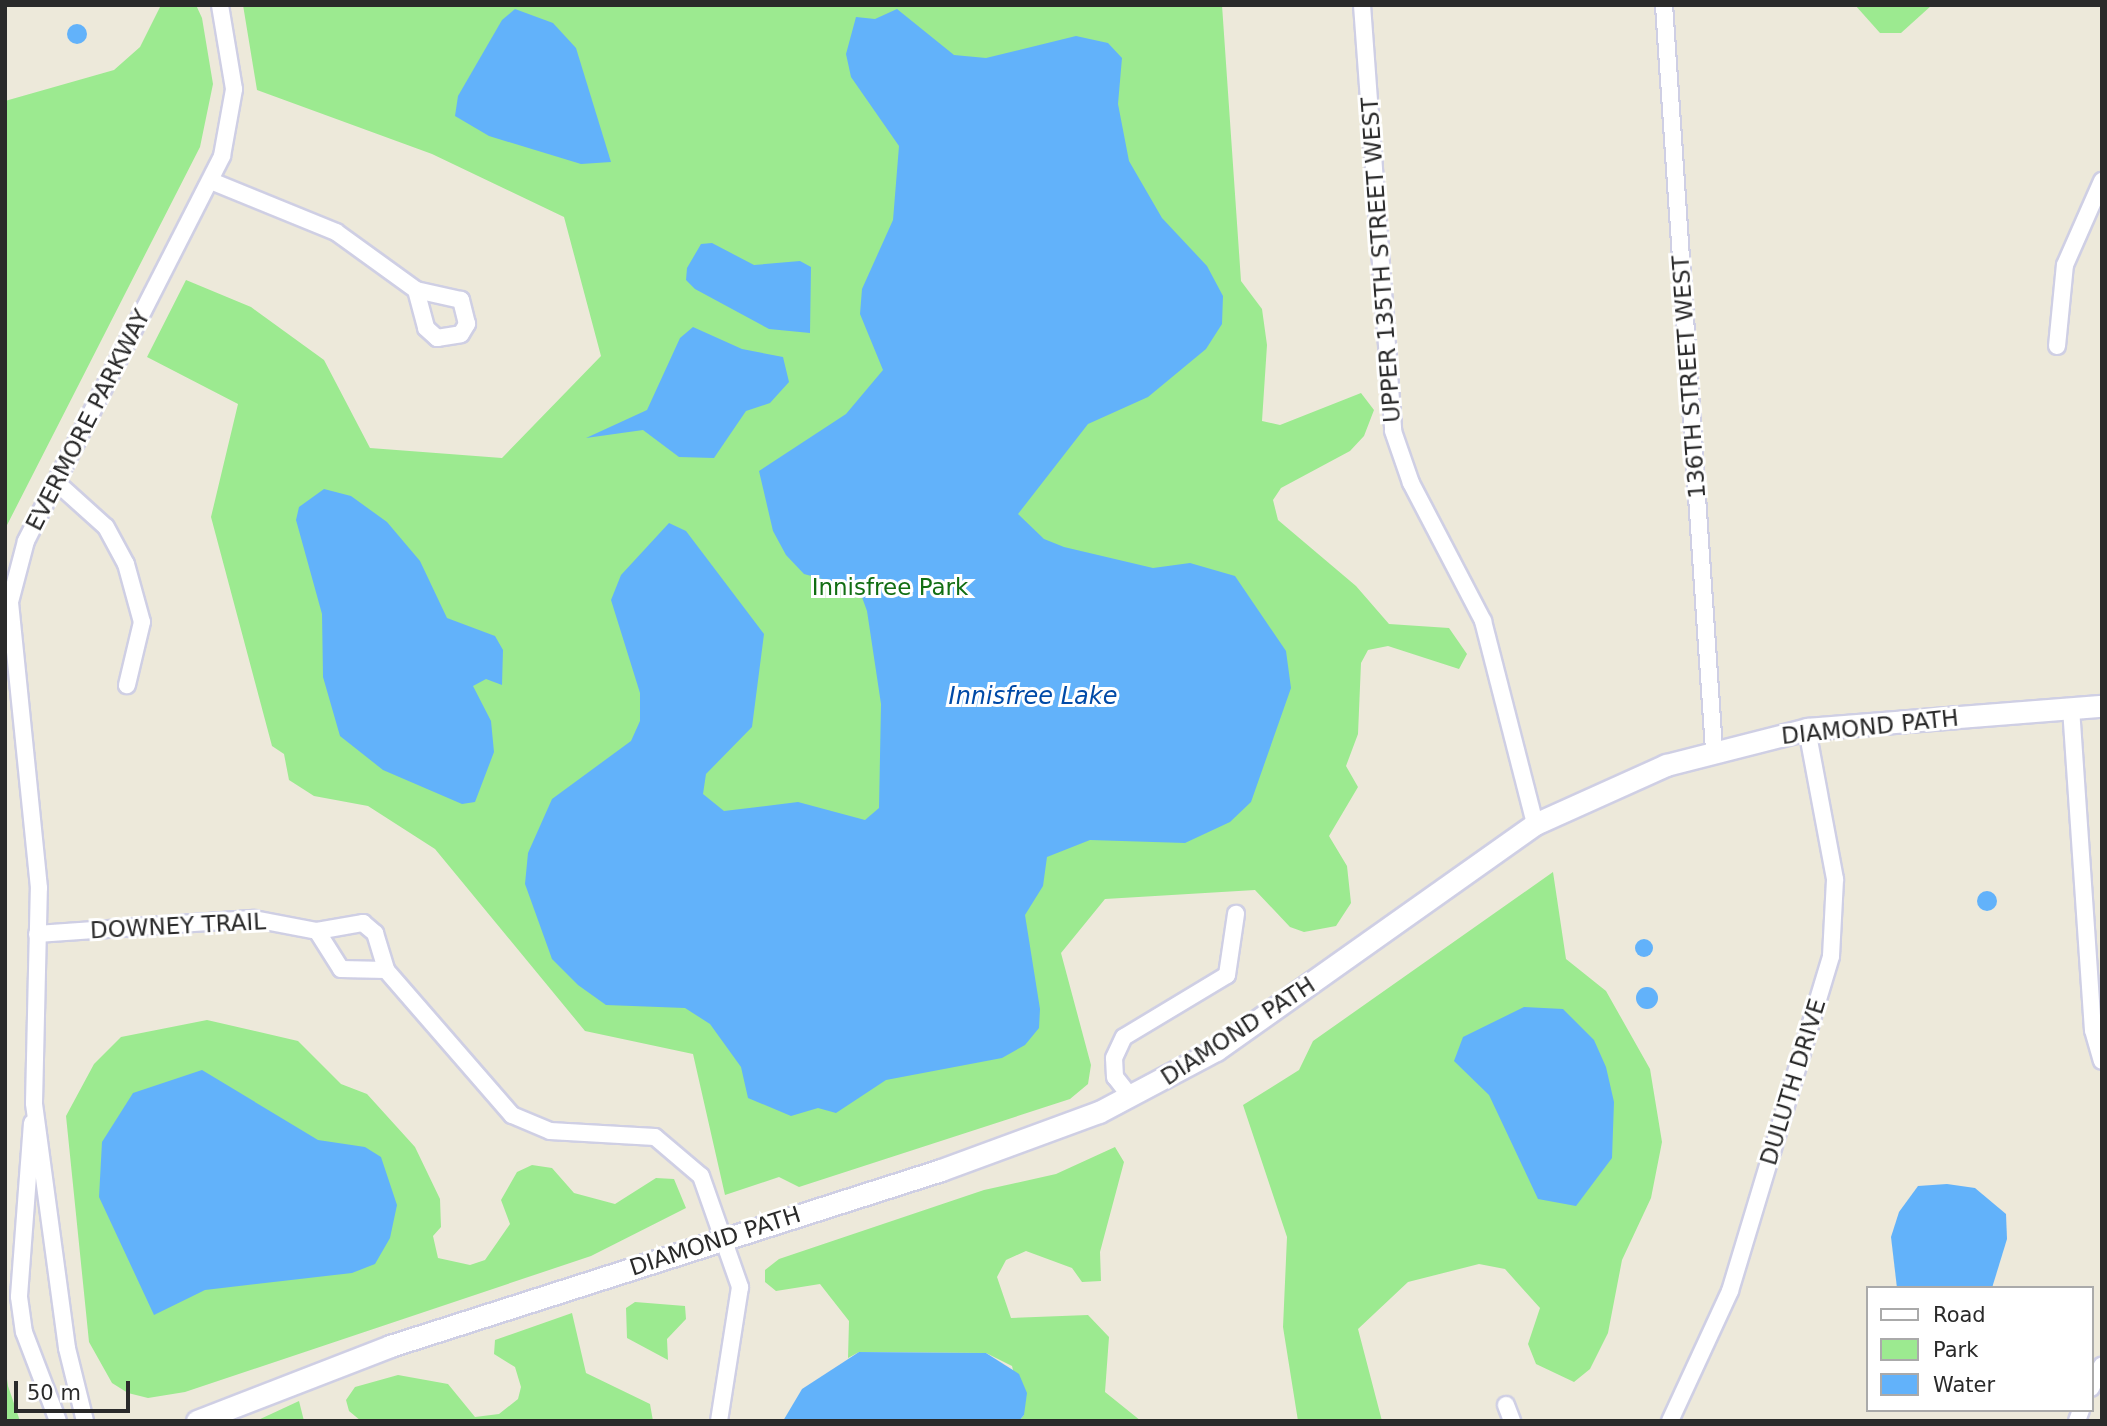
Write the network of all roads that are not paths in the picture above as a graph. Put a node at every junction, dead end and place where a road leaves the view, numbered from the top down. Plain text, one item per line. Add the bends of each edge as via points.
1 (220, 5) edge
2 (1362, 5) edge
3 (1664, 5) edge
4 (211, 181) junction
5 (2102, 181) edge
6 (416, 290) dead end
7 (2057, 345) dead end
8 (56, 482) junction
9 (127, 685) dead end
10 (2102, 706) edge
11 (2071, 708) junction
12 (1807, 729) junction
13 (1714, 749) junction
14 (1535, 824) junction
15 (1236, 914) dead end
16 (317, 931) junction
17 (37, 934) junction
18 (386, 970) junction
19 (2102, 1061) edge
20 (1130, 1097) junction
21 (34, 1103) junction
22 (728, 1238) junction
23 (2102, 1365) edge
24 (2093, 1384) edge
25 (1506, 1405) dead end
26 (58, 1421) edge
27 (85, 1421) edge
28 (197, 1421) edge
29 (719, 1421) edge
30 (1512, 1421) edge
31 (1670, 1421) edge

1 - 4 street, EVERMORE PARKWAY via 234,89 227,142
2 - 14 street, UPPER 135TH STREET WEST via 1394,431 1411,483 1483,621
3 - 13 street, 136TH STREET WEST
4 - 6 street via 336,232
4 - 8 street, EVERMORE PARKWAY
5 - 7 street via 2065,265
8 - 9 street via 106,527 126,564 142,622
8 - 17 street, EVERMORE PARKWAY via 20,556 9,617 38,888
10 - 11 street, DIAMOND PATH
11 - 12 street, DIAMOND PATH
11 - 19 street via 2093,1030
12 - 13 street, DIAMOND PATH
12 - 31 street, DULUTH DRIVE via 1835,879 1831,956 1730,1291
13 - 14 street, DIAMOND PATH
14 - 20 street, DIAMOND PATH via 1216,1050
15 - 20 street via 1227,975 1124,1037 1114,1058 1115,1077
16 - 17 street, DOWNEY TRAIL via 254,919
16 - 18 street via 341,969
16 - 18 street, DOWNEY TRAIL via 363,923 375,933
17 - 21 street, EVERMORE PARKWAY
18 - 22 street, DOWNEY TRAIL via 512,1115 550,1131 637,1132 676,1149 701,1175
20 - 22 street, DIAMOND PATH via 1022,1142
21 - 26 street, EVERMORE PARKWAY via 19,1297 24,1332
21 - 27 street, EVERMORE PARKWAY via 67,1348
22 - 28 street, DIAMOND PATH via 364,1355
22 - 29 street, DOWNEY TRAIL via 740,1299
23 - 24 street
25 - 30 street

